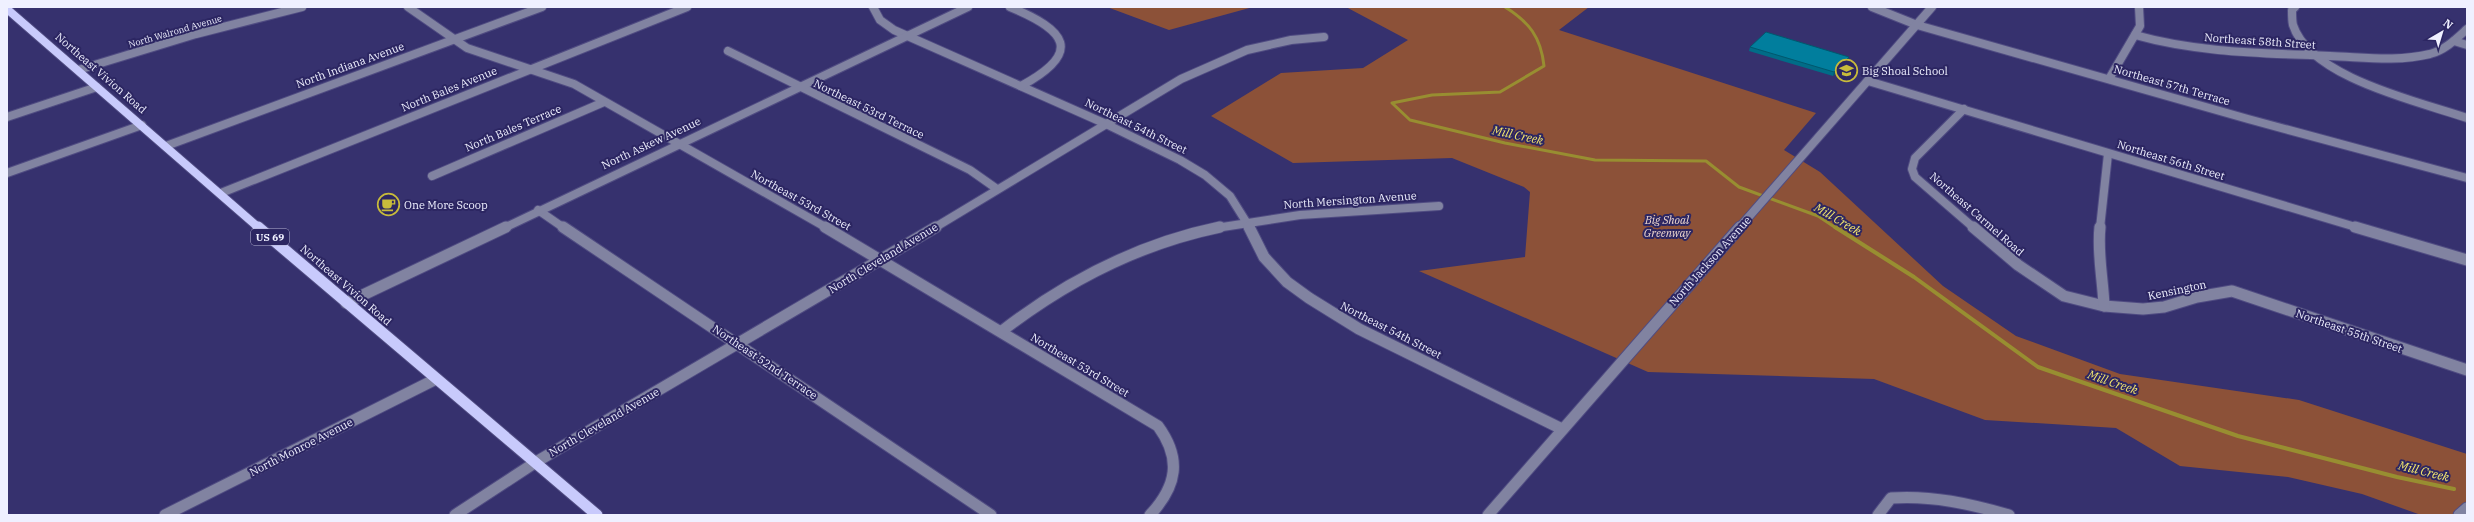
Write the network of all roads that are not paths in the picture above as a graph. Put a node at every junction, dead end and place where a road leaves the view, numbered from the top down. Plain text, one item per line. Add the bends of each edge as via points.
1 (302, 7) edge
2 (408, 7) edge
3 (542, 7) edge
4 (687, 7) edge
5 (873, 7) edge
6 (968, 7) edge
7 (1010, 7) edge
8 (1872, 7) edge
9 (1932, 7) edge
10 (2139, 7) edge
11 (2295, 7) edge
12 (7, 8) edge
13 (1917, 25) junction
14 (2467, 29) edge
15 (2135, 35) junction
16 (907, 36) junction
17 (1324, 37) dead end
18 (455, 39) junction
19 (2454, 41) junction
20 (2467, 45) edge
21 (728, 51) dead end
22 (2318, 55) junction
23 (78, 70) junction
24 (528, 70) junction
25 (2109, 79) junction
26 (1868, 81) junction
27 (1021, 86) junction
28 (97, 87) junction
29 (799, 87) junction
30 (604, 102) junction
31 (1964, 109) junction
32 (7, 117) edge
33 (2467, 118) edge
34 (1106, 124) junction
35 (142, 125) junction
36 (678, 144) junction
37 (166, 146) junction
38 (2108, 154) junction
39 (7, 173) edge
40 (432, 176) dead end
41 (2467, 178) edge
42 (998, 189) junction
43 (220, 193) junction
44 (1439, 206) dead end
45 (538, 210) junction
46 (1247, 222) junction
47 (882, 259) junction
48 (2467, 260) edge
49 (2232, 291) joint
50 (346, 303) junction
51 (2104, 306) junction
52 (1002, 331) junction
53 (738, 345) junction
54 (2467, 370) edge
55 (436, 379) junction
56 (1562, 429) junction
57 (536, 462) junction
58 (2467, 508) edge
59 (165, 515) edge
60 (455, 515) edge
61 (597, 515) edge
62 (991, 515) edge
63 (1150, 515) edge
64 (1488, 515) edge
65 (1878, 515) edge
66 (2009, 515) edge
67 (2459, 515) edge

1 - 23 street, North Walrond Avenue via 196,34
2 - 18 street, Northeast 53rd Street
3 - 18 street, North Indiana Avenue
4 - 24 street, North Bales Avenue
5 - 16 street via 880,20
6 - 16 street, North Askew Avenue
7 - 27 street via 1047,24 1058,35 1061,46 1058,59 1049,70
8 - 13 street, Northeast 57th Terrace
9 - 13 street, North Jackson Avenue
10 - 15 street via 2141,22
11 - 22 street via 2291,16 2294,29
12 - 23 main road, Northeast Vivion Road / US 69
13 - 25 street, Northeast 57th Terrace
13 - 26 street, North Jackson Avenue
14 - 19 street
15 - 22 street, Northeast 58th Street via 2211,50
15 - 25 street
16 - 27 street, Northeast 54th Street
16 - 29 street, North Askew Avenue
17 - 34 street, North Cleveland Avenue via 1276,42 1233,54 1181,79
18 - 24 street, Northeast 53rd Street via 484,55
18 - 37 street, North Indiana Avenue
19 - 20 street
19 - 22 street via 2438,52 2407,57
21 - 29 street, Northeast 53rd Terrace
22 - 33 street, Northeast 58th Street via 2353,79 2382,92
23 - 28 main road, Northeast Vivion Road / US 69
24 - 30 street, Northeast 53rd Street via 574,84
24 - 43 street, North Bales Avenue
25 - 41 street, Northeast 57th Terrace
26 - 31 street, Northeast 56th Street
26 - 56 street, North Jackson Avenue
27 - 34 street, Northeast 54th Street
28 - 32 street
28 - 35 main road, Northeast Vivion Road / US 69
29 - 36 street, North Askew Avenue
29 - 42 street, Northeast 53rd Terrace via 970,170
30 - 36 street, Northeast 53rd Street
30 - 40 street, North Bales Terrace
31 - 38 street, Northeast 56th Street
31 - 51 street, Northeast Carmel Road via 1915,158 1912,169 1915,177 2030,274 2064,296
34 - 42 street, North Cleveland Avenue
34 - 46 street, Northeast 54th Street via 1152,145 1205,175 1230,196
35 - 37 main road, Northeast Vivion Road / US 69
35 - 39 street
36 - 45 street, North Askew Avenue
36 - 47 street, Northeast 53rd Street
37 - 43 main road, Northeast Vivion Road / US 69
38 - 48 street, Northeast 56th Street
38 - 51 street via 2098,244
42 - 47 street, North Cleveland Avenue
43 - 50 main road, Northeast Vivion Road / US 69
44 - 46 street, North Mersington Avenue via 1328,212
45 - 50 street, North Askew Avenue
45 - 53 street, Northeast 52nd Terrace
46 - 52 street, North Mersington Avenue via 1163,241 1112,261 1047,297
46 - 56 street, Northeast 54th Street via 1264,257 1287,282 1308,298 1359,329
47 - 52 street, Northeast 53rd Street
47 - 53 street, North Cleveland Avenue
49 - 51 street, Kensington via 2197,297 2164,307 2144,309
49 - 54 street, Northeast 55th Street
50 - 55 main road, Northeast Vivion Road / US 69
52 - 63 street, Northeast 53rd Street via 1158,426 1168,439 1175,460 1172,483
53 - 57 street, North Cleveland Avenue
53 - 62 street, Northeast 52nd Terrace
55 - 57 main road, Northeast Vivion Road / US 69
55 - 59 street, North Monroe Avenue
56 - 64 street, North Jackson Avenue
57 - 60 street, North Cleveland Avenue
57 - 61 main road, Northeast Vivion Road / US 69
58 - 67 street
65 - 66 street via 1891,498 1912,496 1933,496

